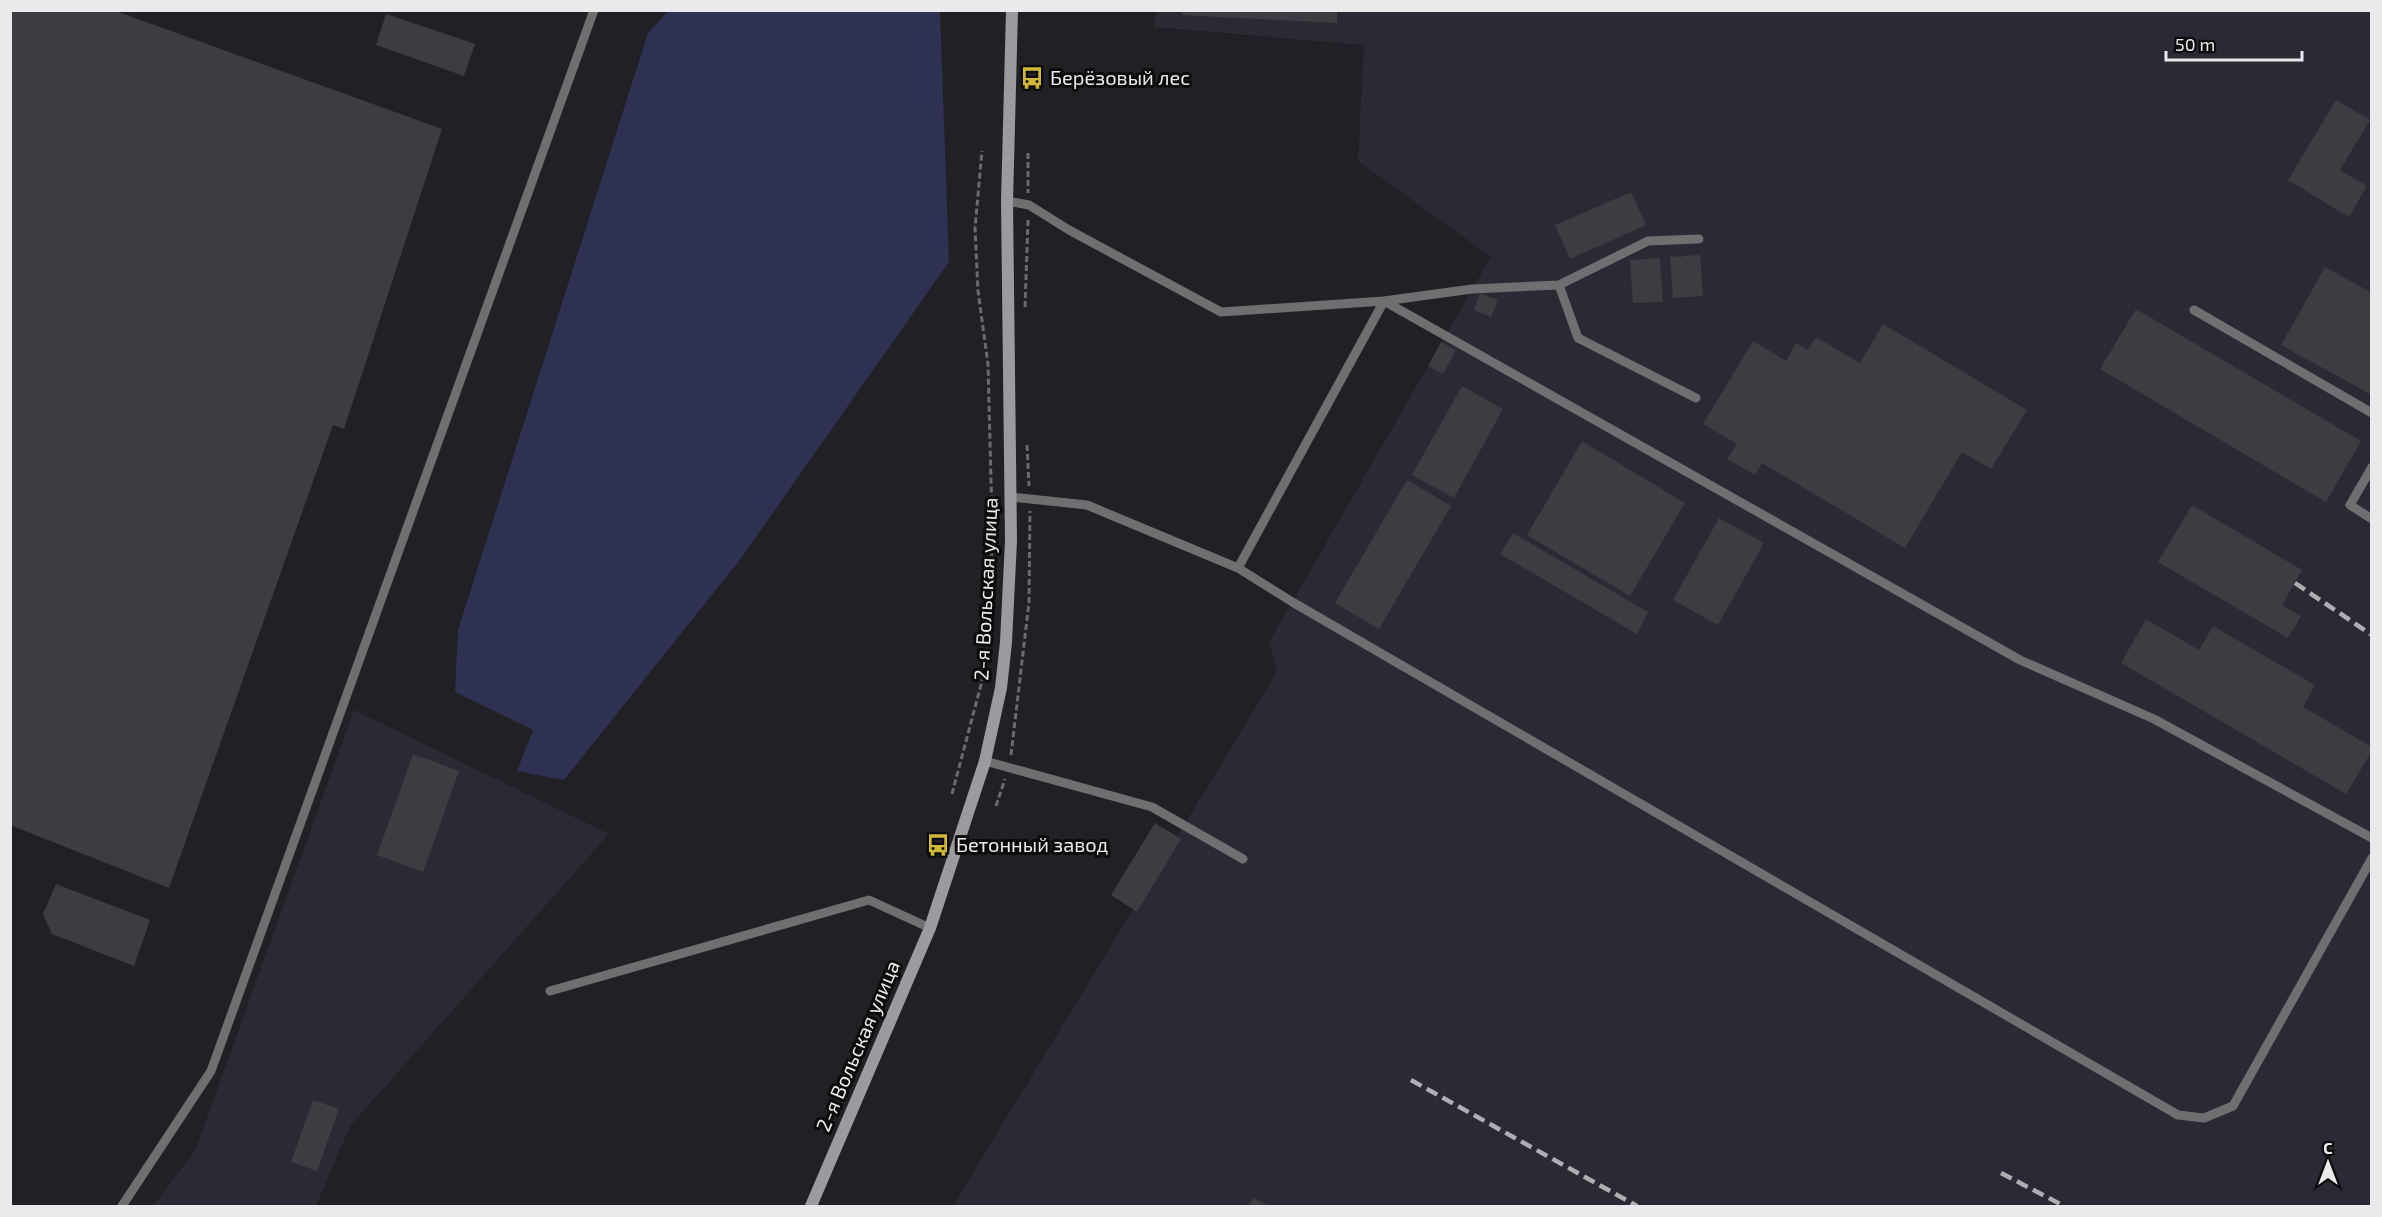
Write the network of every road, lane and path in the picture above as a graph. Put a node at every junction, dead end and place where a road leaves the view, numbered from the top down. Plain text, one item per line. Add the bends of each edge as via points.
1 (594, 10) edge
2 (1012, 10) edge
3 (982, 151) dead end
4 (1007, 201) junction
5 (1699, 239) dead end
6 (1559, 285) junction
7 (1384, 301) junction
8 (2194, 310) dead end
9 (1696, 398) dead end
10 (2372, 413) edge
11 (2372, 467) edge
12 (1011, 497) junction
13 (2372, 519) edge
14 (1238, 568) junction
15 (985, 761) junction
16 (952, 794) dead end
17 (2372, 838) edge
18 (2372, 858) edge
19 (1243, 859) dead end
20 (930, 928) junction
21 (550, 991) dead end
22 (122, 1206) edge
23 (811, 1206) edge

1 - 22 lane via 211,1071
2 - 4 main road, 2-я Вольская улица
3 - 16 path via 975,228 978,291 988,364 991,601 986,666
4 - 7 lane via 1029,205 1221,312
4 - 12 main road, 2-я Вольская улица
5 - 6 lane via 1648,242
6 - 7 lane via 1472,289
6 - 9 lane via 1578,338
7 - 14 lane
7 - 17 lane via 2020,660 2154,719
8 - 10 lane
11 - 13 lane via 2350,505
12 - 14 lane via 1087,505
12 - 15 main road, 2-я Вольская улица via 1006,642 1001,688
14 - 18 lane via 2178,1115 2204,1118 2233,1106
15 - 19 lane via 1152,807
15 - 20 main road, 2-я Вольская улица
20 - 21 lane via 869,900
20 - 23 main road, 2-я Вольская улица

